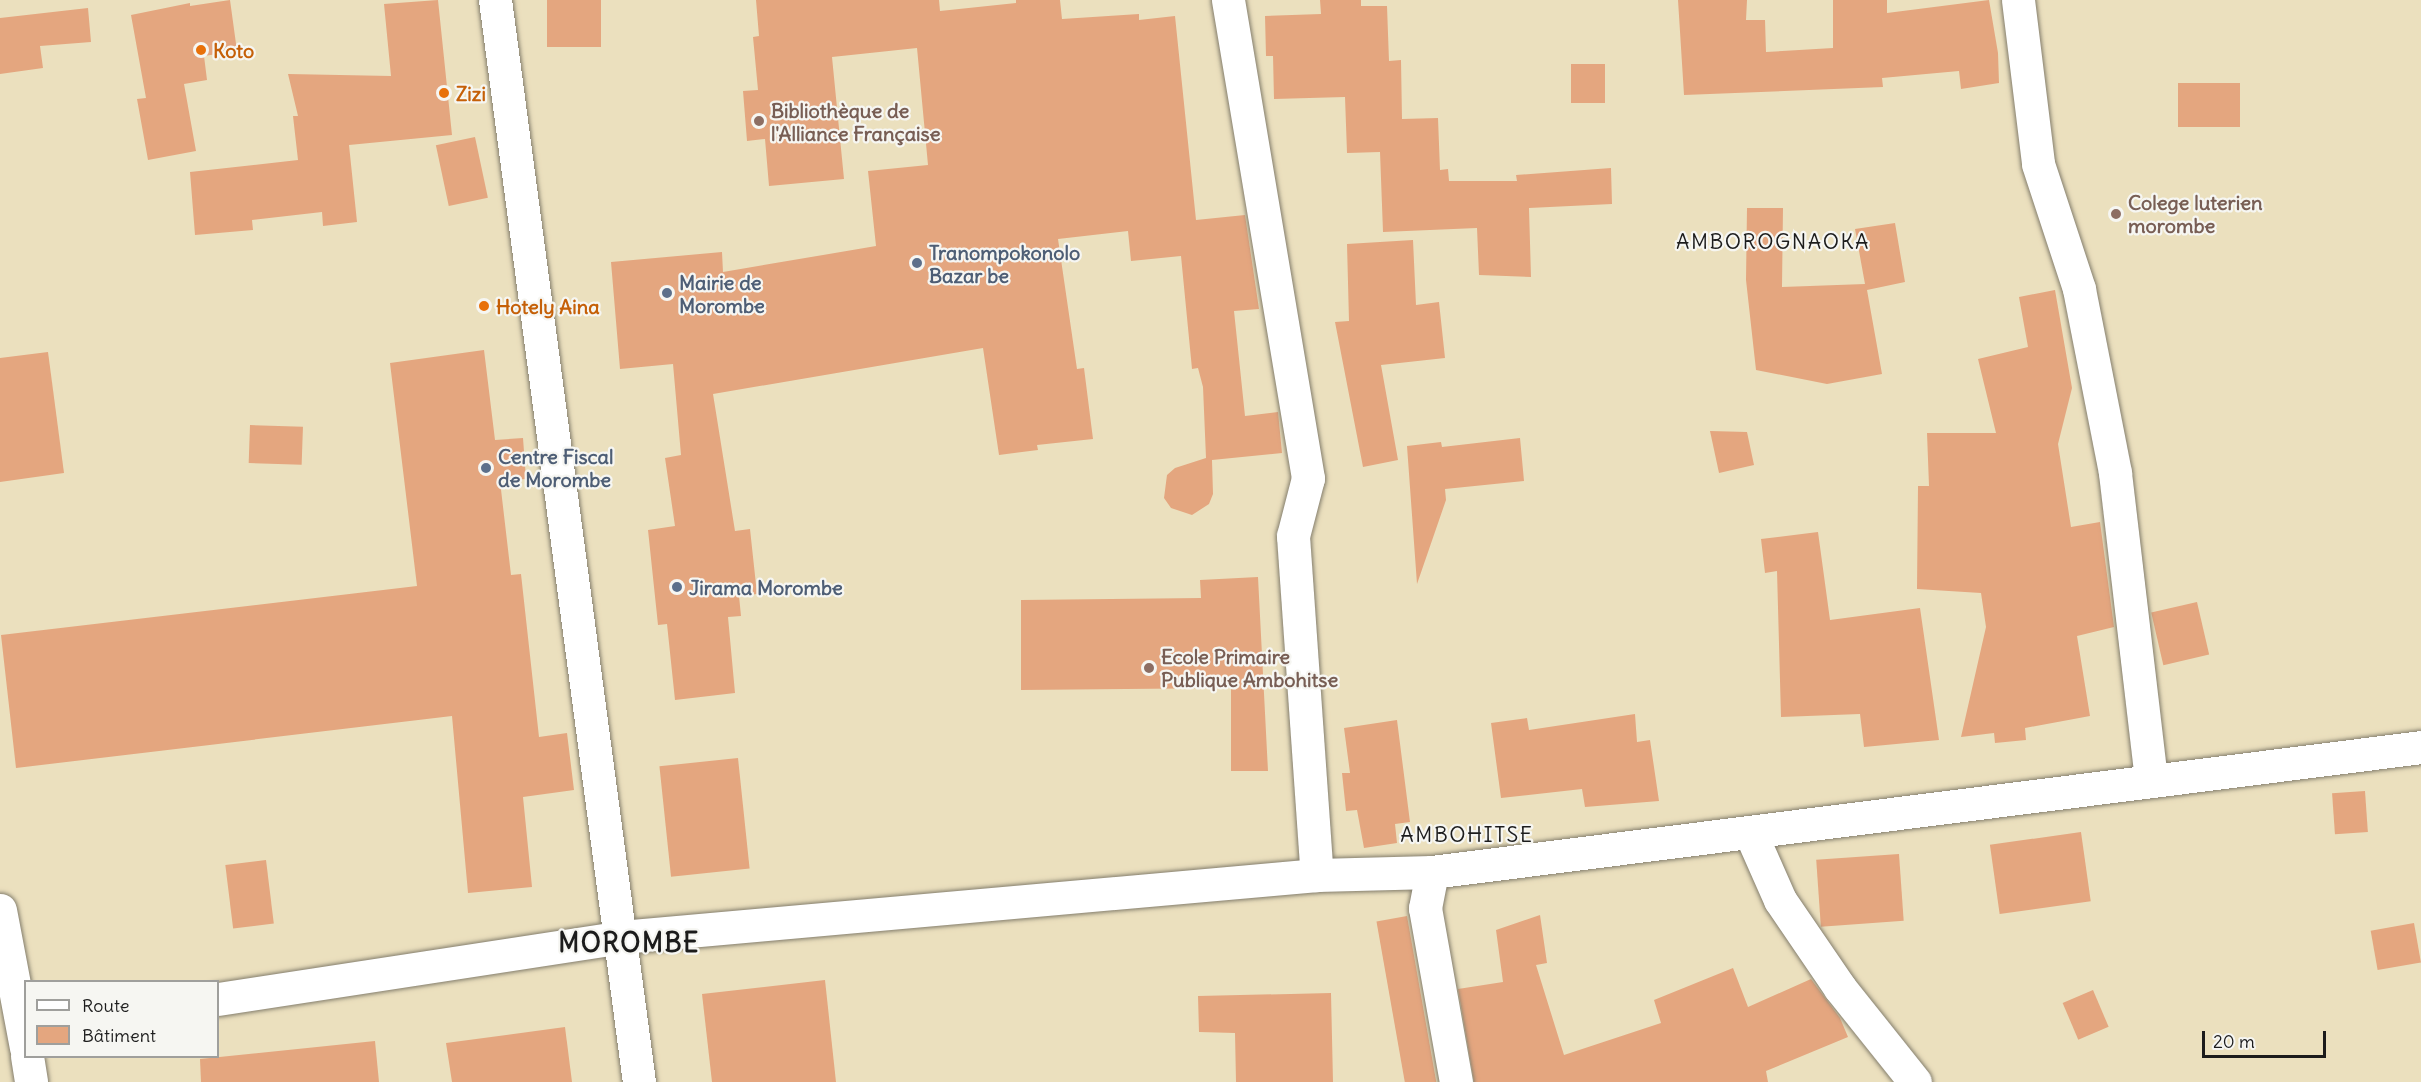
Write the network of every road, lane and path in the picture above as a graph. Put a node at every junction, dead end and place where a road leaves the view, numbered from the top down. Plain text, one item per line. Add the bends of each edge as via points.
1 (495, 0) edge
2 (1228, 0) edge
3 (2018, 0) edge
4 (2421, 747) edge
5 (2151, 781) junction
6 (1750, 832) junction
7 (1432, 873) junction
8 (1317, 875) junction
9 (0, 910) edge
10 (621, 937) junction
11 (219, 999) edge
12 (24, 1036) edge
13 (27, 1058) edge
14 (31, 1082) edge
15 (639, 1082) edge
16 (1456, 1082) edge
17 (1915, 1082) edge

1 - 10 street
2 - 8 street via 1308,478 1293,536
3 - 5 street via 2038,164 2079,289 2115,473
4 - 5 street
5 - 6 street
6 - 7 street
6 - 17 street via 1780,900 1840,988
7 - 8 street
7 - 16 street via 1425,908
8 - 10 street
9 - 12 street
10 - 11 street
10 - 15 street
13 - 14 street

